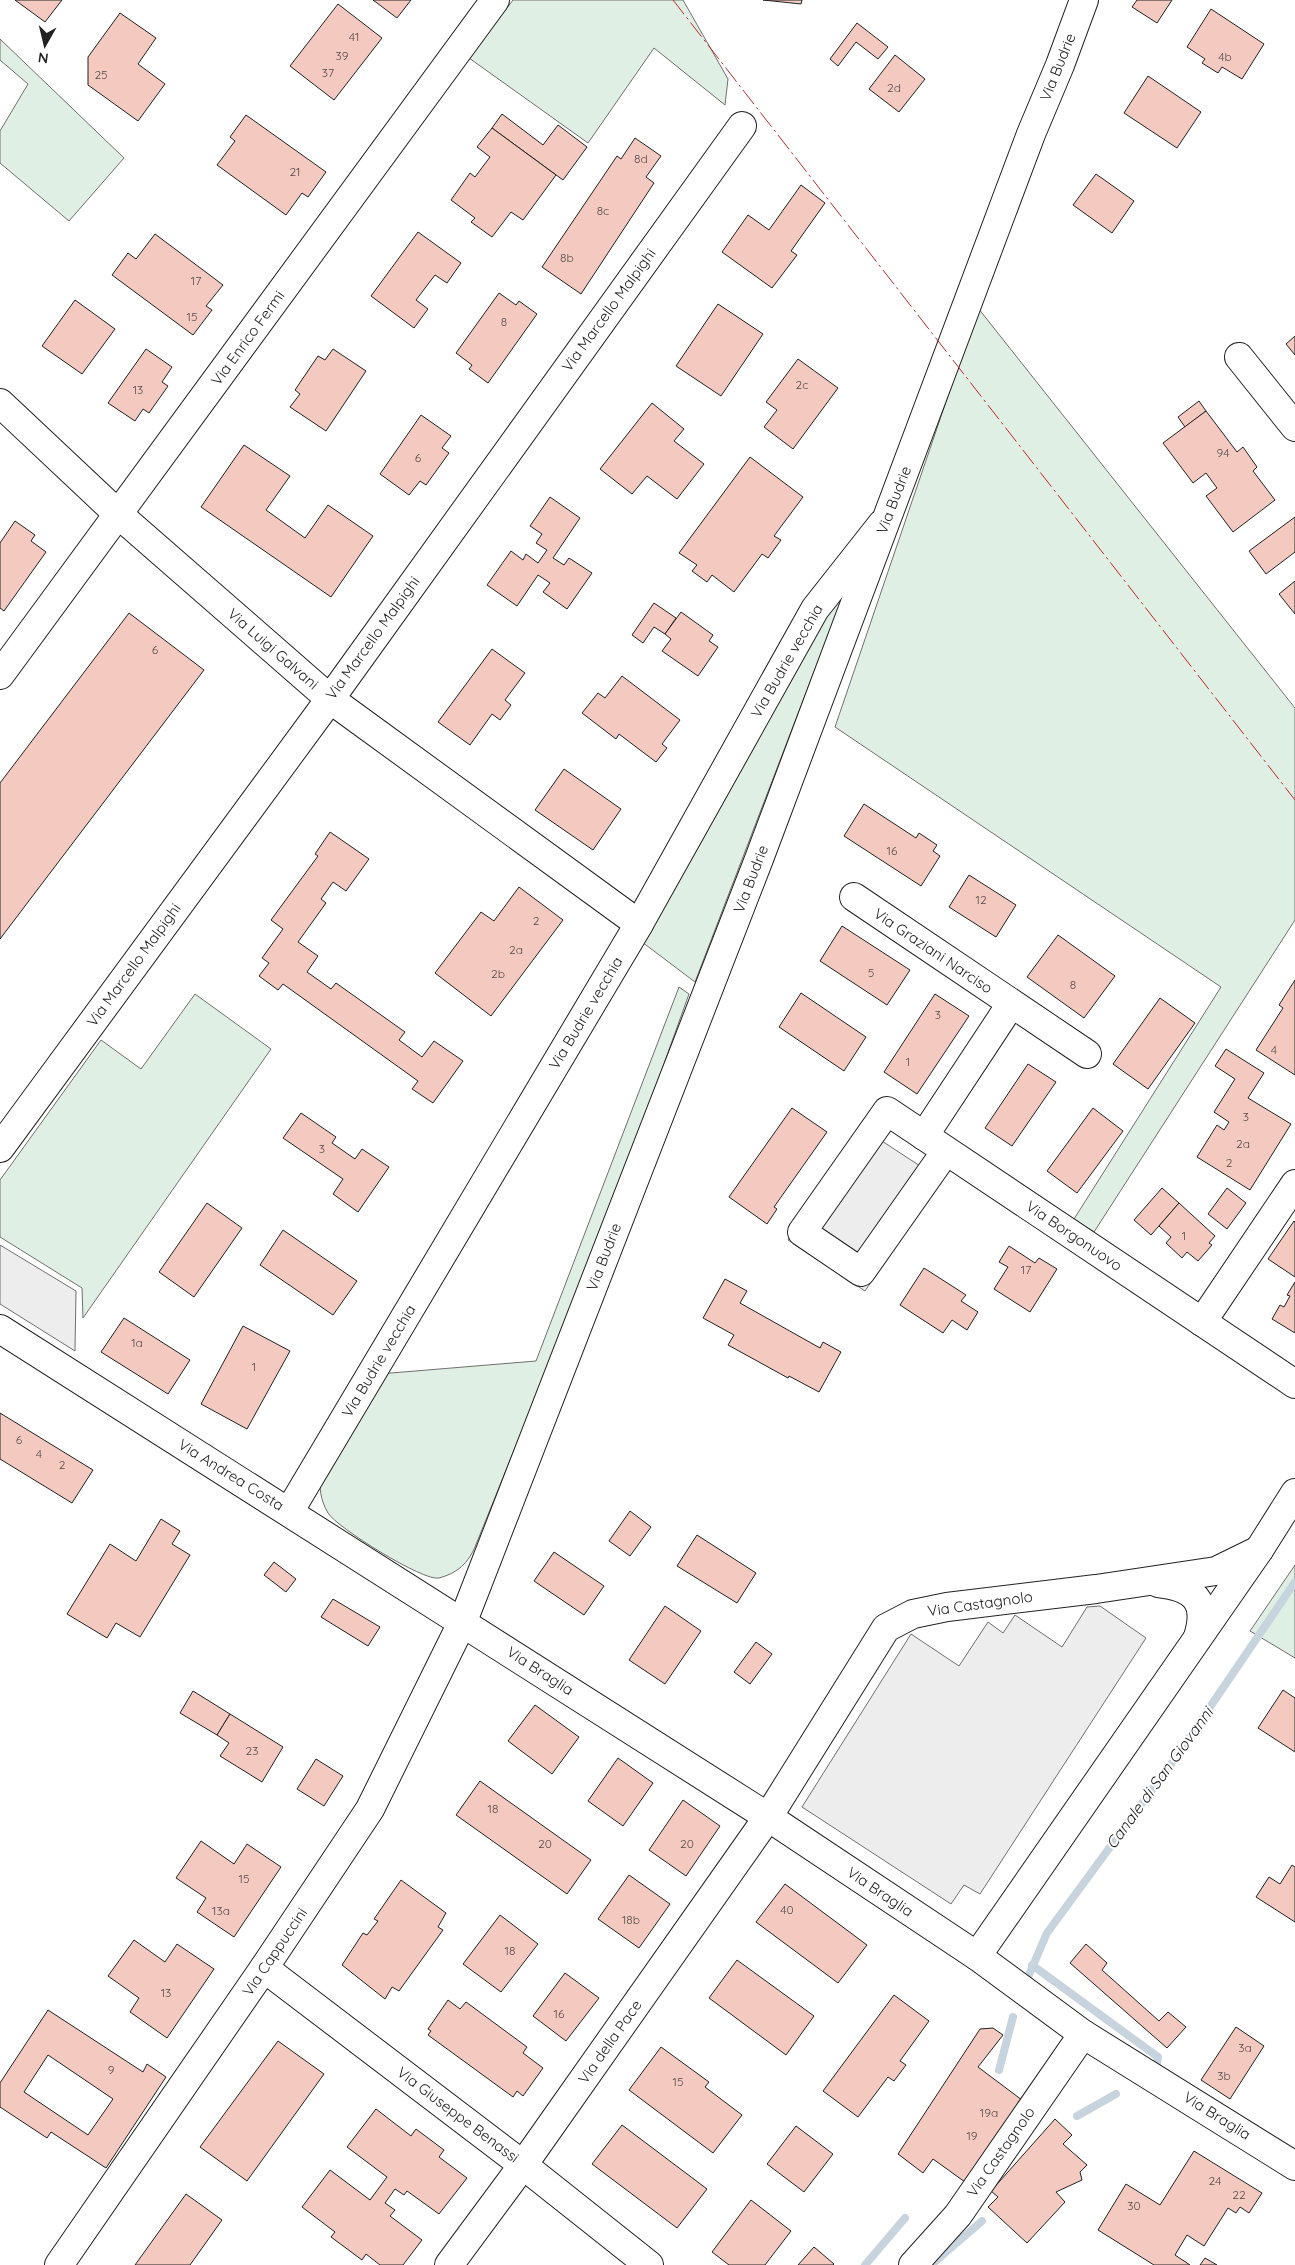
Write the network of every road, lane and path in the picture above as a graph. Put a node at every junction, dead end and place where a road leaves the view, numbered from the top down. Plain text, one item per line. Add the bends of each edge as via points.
1 (495, 0) edge
2 (1063, 0) edge
3 (1084, 0) edge
4 (742, 126) dead end
5 (1031, 134) junction
6 (1239, 357) dead end
7 (0, 403) edge
8 (1295, 427) edge
9 (118, 514) junction
10 (887, 517) junction
11 (0, 675) edge
12 (330, 699) junction
13 (854, 897) dead end
14 (639, 924) junction
15 (1011, 1004) junction
16 (1087, 1054) dead end
17 (935, 1143) junction
18 (0, 1148) edge
19 (1295, 1184) edge
20 (1202, 1322) junction
21 (0, 1329) edge
22 (1295, 1384) edge
23 (1295, 1494) edge
24 (289, 1512) junction
25 (1259, 1550) junction
26 (1150, 1582) junction
27 (462, 1622) junction
28 (1198, 1637) junction
29 (768, 1816) junction
30 (977, 1956) junction
31 (264, 1968) junction
32 (1083, 2034) junction
33 (523, 2165) junction
34 (1295, 2166) edge
35 (59, 2265) edge
36 (449, 2265) edge
37 (649, 2265) edge
38 (913, 2265) edge

1 - 9 street, Via Enrico Fermi
2 - 5 street, Via Budrie
3 - 5 street, Via Budrie
4 - 12 street, Via Marcello Malpighi
5 - 10 street, Via Budrie
6 - 8 street
7 - 9 street, Via Luigi Galvani
9 - 11 street, Via Enrico Fermi
9 - 12 street, Via Luigi Galvani
10 - 14 street, Via Budrie vecchia via 815,609
10 - 27 street, Via Budrie via 752,877
12 - 14 street, Via Luigi Galvani
12 - 18 street, Via Marcello Malpighi
13 - 15 street, Via Graziani Narciso
14 - 24 street, Via Budrie vecchia
15 - 16 street, Via Graziani Narciso
15 - 17 street
17 - 17 street via 887,1111 802,1232 862,1272
17 - 20 street, Via Borgonuovo
19 - 20 street
20 - 22 street, Via Borgonuovo
21 - 24 street, Via Andrea Costa
23 - 25 street, Via Castagnolo
24 - 27 street, Via Andrea Costa
25 - 26 street, Via Castagnolo via 1216,1571
25 - 28 street, Via Castagnolo
26 - 28 street, Via Castagnolo via 1169,1584 1197,1598 1202,1609
26 - 29 street, Via Castagnolo via 947,1607 913,1614 886,1628
27 - 29 street, Via Braglia
27 - 31 street, Via Cappuccini via 370,1809
28 - 30 street, Via Castagnolo
29 - 30 street, Via Braglia
29 - 33 street, Via della Pace
30 - 32 street, Via Braglia
31 - 33 street, Via Giuseppe Benassi
31 - 35 street, Via Cappuccini
32 - 34 street, Via Braglia
32 - 38 street, Via Castagnolo via 958,2215
33 - 36 street, Via della Pace
33 - 37 street, Via Giuseppe Benassi

